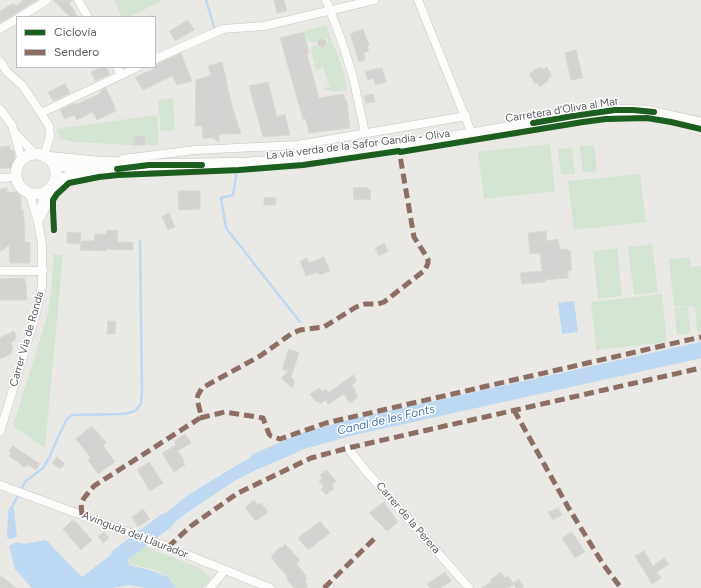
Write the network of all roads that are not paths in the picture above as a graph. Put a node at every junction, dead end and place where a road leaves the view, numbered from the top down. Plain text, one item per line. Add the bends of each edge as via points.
1 (47, 0) edge
2 (78, 0) edge
3 (326, 0) edge
4 (374, 0) edge
5 (418, 0) edge
6 (330, 12) junction
7 (22, 16) edge
8 (87, 16) edge
9 (16, 20) edge
10 (0, 29) edge
11 (156, 59) edge
12 (0, 61) edge
13 (118, 68) edge
14 (136, 68) edge
15 (121, 75) junction
16 (0, 109) edge
17 (42, 113) junction
18 (466, 116) junction
19 (701, 123) edge
20 (14, 132) junction
21 (365, 133) junction
22 (472, 134) junction
23 (44, 158) junction
24 (123, 159) dead end
25 (22, 161) junction
26 (149, 165) junction
27 (111, 170) junction
28 (17, 177) junction
29 (0, 178) edge
30 (49, 188) junction
31 (29, 192) junction
32 (38, 222) junction
33 (0, 271) edge
34 (43, 271) junction
35 (0, 430) edge
36 (348, 448) dead end
37 (0, 485) edge
38 (225, 570) junction
39 (210, 588) edge
40 (270, 588) edge
41 (469, 588) edge

1 - 7 street
2 - 8 street
3 - 6 street
4 - 6 street
5 - 18 street
6 - 11 street via 264,26 227,28
6 - 21 street via 352,72
9 - 10 street
12 - 17 street via 7,72 22,85
13 - 15 street
14 - 15 street
15 - 17 street
16 - 20 street
17 - 23 street via 50,134
18 - 21 street
18 - 22 street
19 - 22 street, Carretera d’Oliva al Mar via 645,111 615,110
20 - 23 street
20 - 25 street
21 - 24 street via 298,145 194,150
22 - 26 street, Carretera d’Oliva al Mar via 319,158 249,164
23 - 25 street via 28,156
23 - 26 street
23 - 27 street via 76,168
23 - 30 street via 56,173
25 - 28 street via 18,166
26 - 27 street
27 - 30 street via 74,175
27 - 32 street via 71,180 62,185 50,198
28 - 29 street
28 - 31 street via 21,186
30 - 31 street via 40,194
30 - 32 street, Carrer Via de Ronda
31 - 32 street, Carrer Via de Ronda
32 - 34 street, Carrer Via de Ronda
33 - 34 street
34 - 35 street, Carrer Via de Ronda via 38,309
36 - 41 street, Carrer de la Perera
37 - 38 street, Avinguda del Llaurador
38 - 39 street
38 - 40 street, Avinguda del Llaurador

